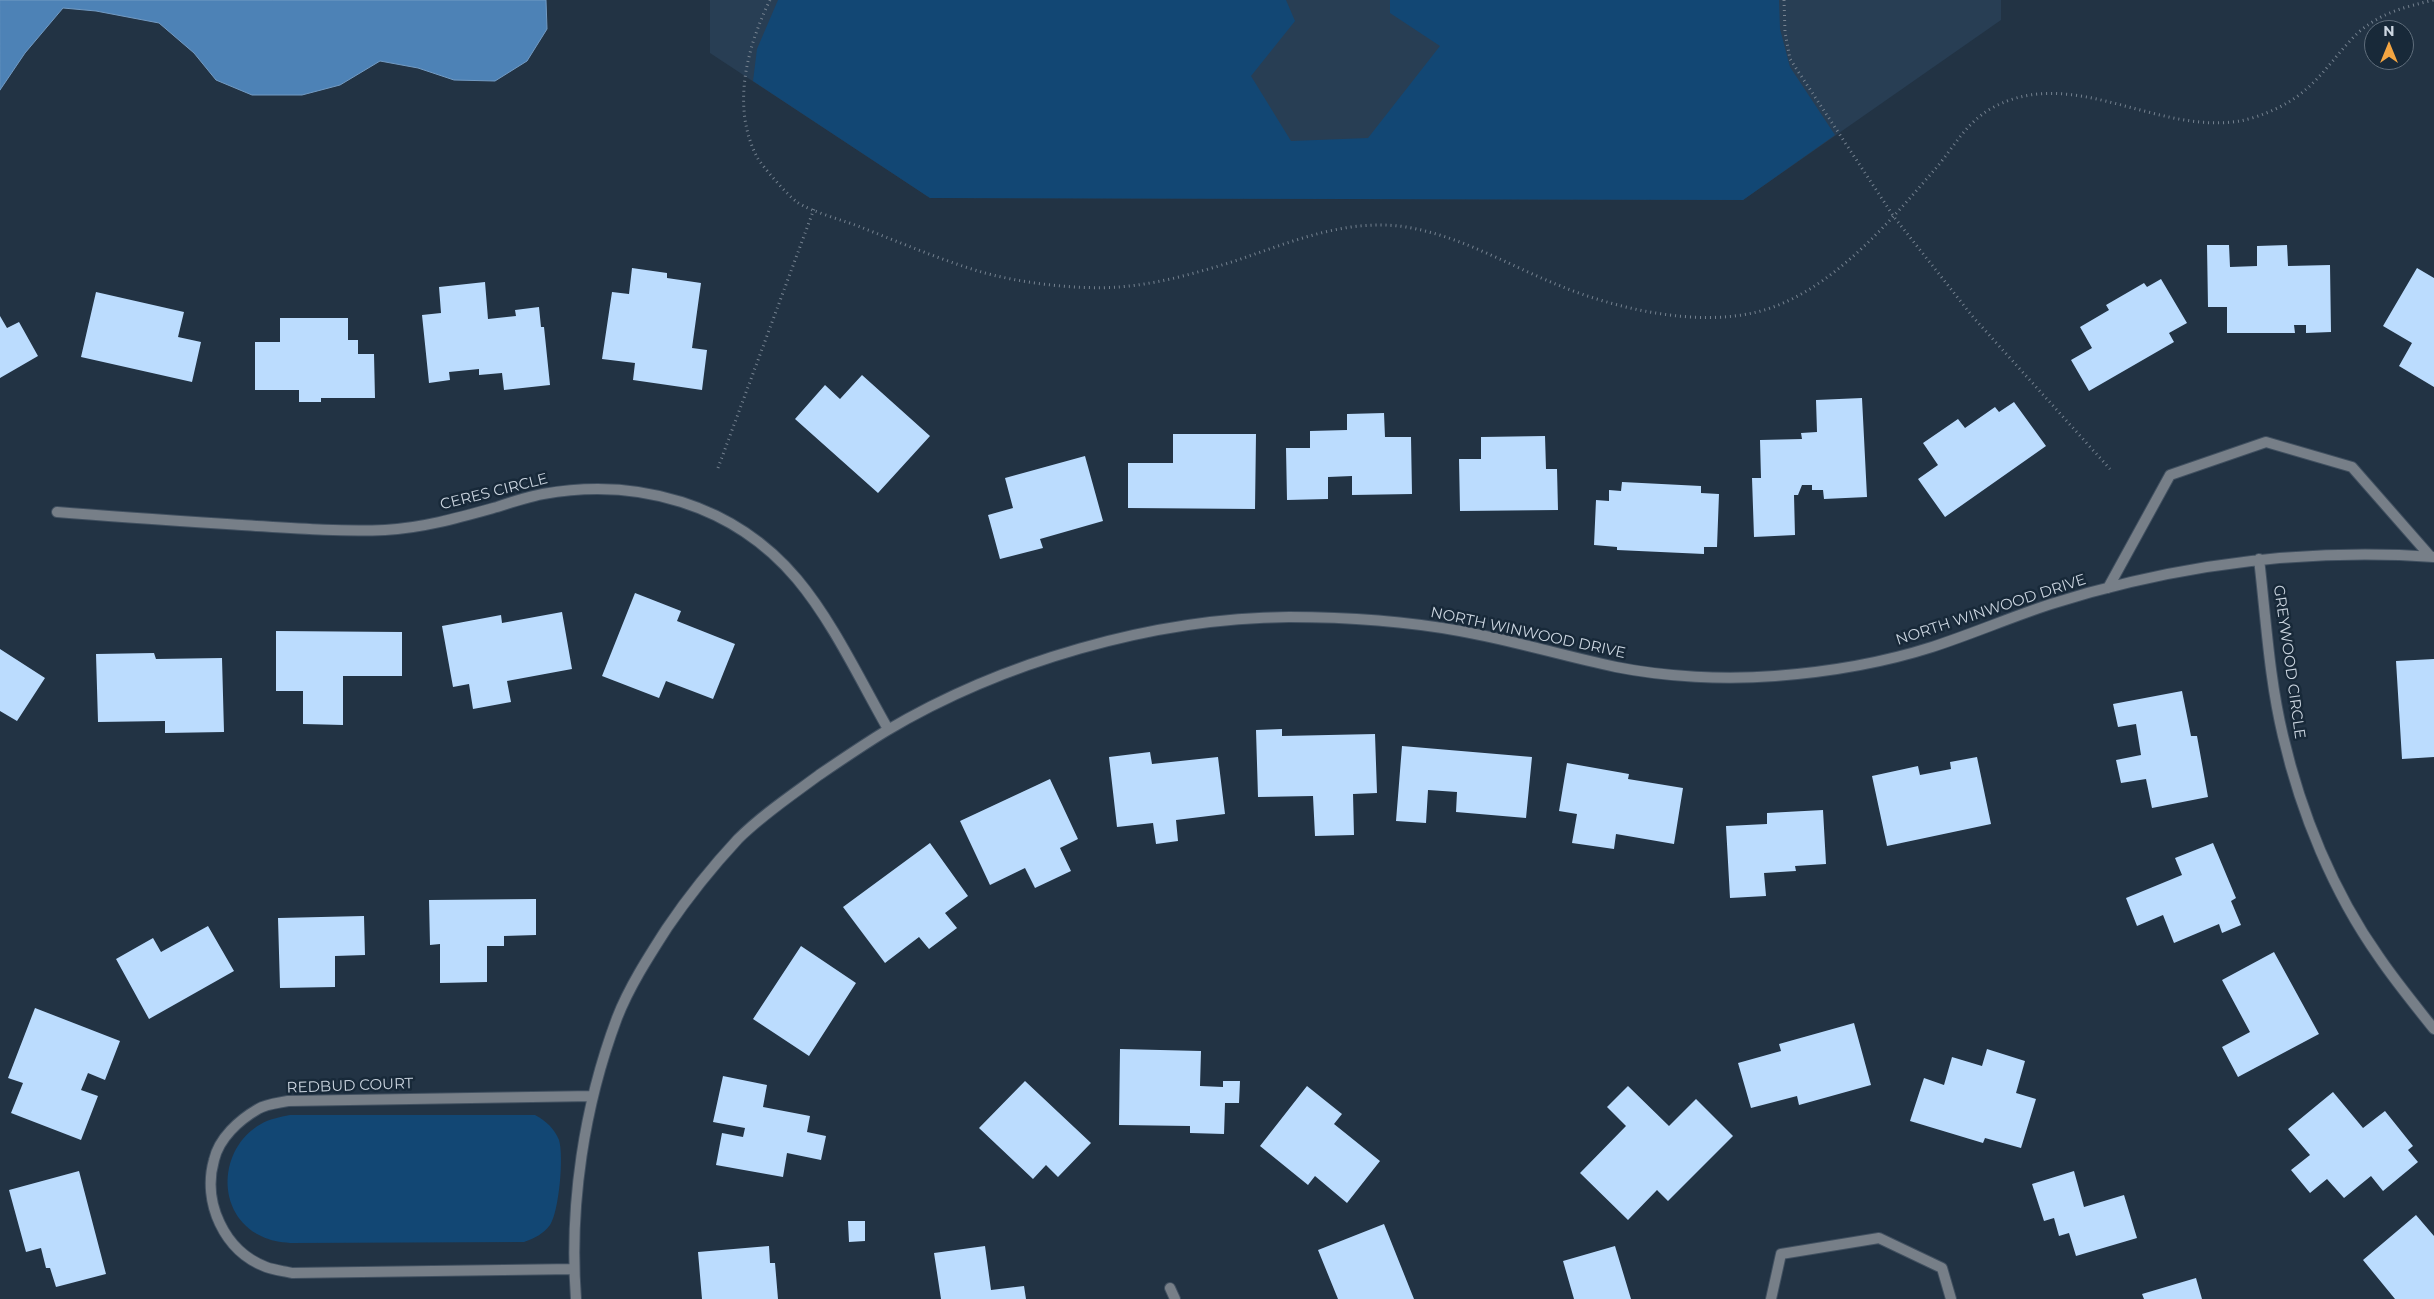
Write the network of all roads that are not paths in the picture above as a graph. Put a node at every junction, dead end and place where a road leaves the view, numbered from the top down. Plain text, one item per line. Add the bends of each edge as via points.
1 (57, 512) dead end
2 (2432, 556) edge
3 (2259, 559) junction
4 (2108, 588) junction
5 (888, 729) junction
6 (2434, 1029) edge
7 (593, 1096) junction
8 (574, 1269) junction
9 (1170, 1288) dead end
10 (576, 1299) edge
11 (1175, 1299) edge
12 (1771, 1299) edge
13 (1951, 1299) edge

1 - 5 street, CERES CIRCLE via 315,530 387,530 449,520 540,494 584,488 630,489 675,498 722,518 764,546 797,579 824,617
2 - 3 street, NORTH WINWOOD DRIVE via 2336,554
2 - 4 street, NORTH WINWOOD DRIVE via 2352,467 2266,442 2170,475
3 - 4 street, NORTH WINWOOD DRIVE via 2138,579
3 - 6 street, GREYWOOD CIRCLE via 2282,735 2306,816 2337,886 2378,956
4 - 5 street, NORTH WINWOOD DRIVE via 2048,605 1928,649 1851,667 1773,676 1700,676 1624,669 1462,631 1374,620 1284,617 1194,625 1107,642 1020,668 935,704
5 - 7 street, NORTH WINWOOD DRIVE via 794,793 741,836 685,901 649,956 618,1015
7 - 8 street, NORTH WINWOOD DRIVE via 577,1192
7 - 8 street, REDBUD COURT via 288,1101 260,1108 231,1128 214,1159 210,1194 219,1225 235,1247 266,1267 292,1273
8 - 10 street, NORTH WINWOOD DRIVE
9 - 11 street
12 - 13 street via 1781,1254 1879,1238 1942,1268

